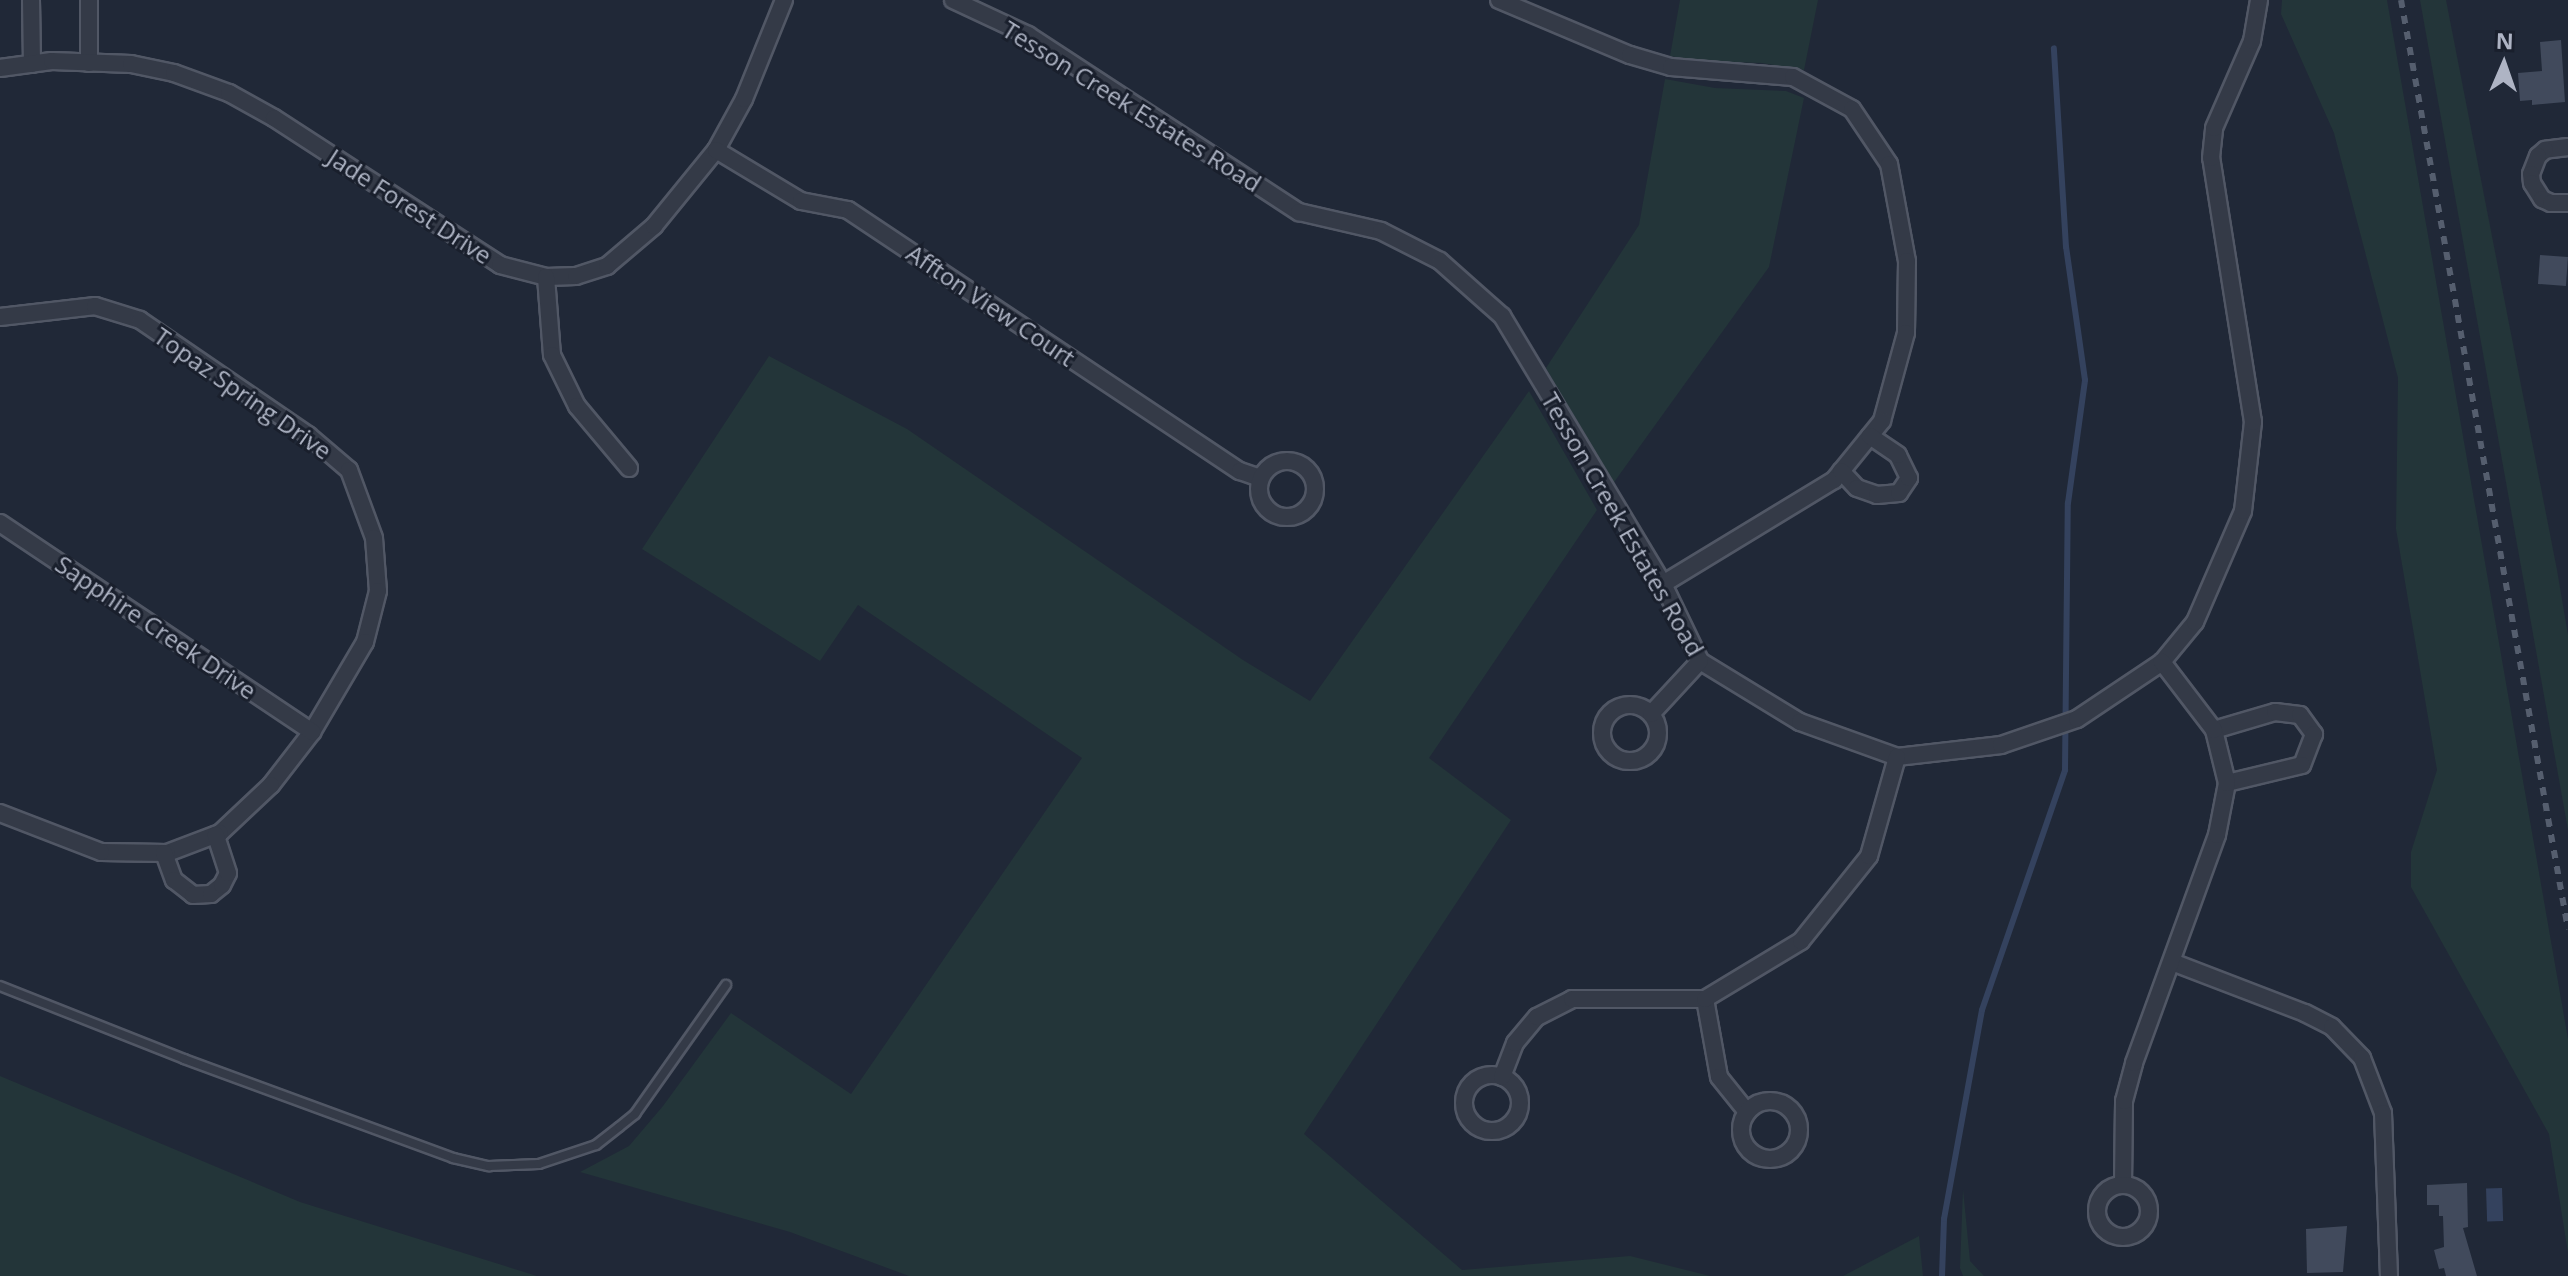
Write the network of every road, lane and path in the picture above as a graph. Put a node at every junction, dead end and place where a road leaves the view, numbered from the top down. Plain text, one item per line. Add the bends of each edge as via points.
1 (31, 0) edge
2 (89, 0) edge
3 (784, 0) edge
4 (953, 0) edge
5 (1499, 0) edge
6 (2259, 0) edge
7 (89, 63) junction
8 (32, 64) junction
9 (0, 68) edge
10 (2568, 147) edge
11 (716, 150) junction
12 (2568, 203) edge
13 (546, 277) junction
14 (0, 317) edge
15 (1870, 436) junction
16 (629, 468) dead end
17 (1841, 471) junction
18 (1260, 478) dead end
19 (0, 523) edge
20 (1663, 584) junction
21 (1700, 661) junction
22 (2162, 662) junction
23 (1651, 714) dead end
24 (2214, 730) junction
25 (312, 732) junction
26 (1897, 757) junction
27 (2227, 783) junction
28 (0, 813) edge
29 (216, 835) junction
30 (164, 853) junction
31 (2172, 962) junction
32 (726, 985) dead end
33 (0, 986) edge
34 (1705, 999) junction
35 (1502, 1077) dead end
36 (1747, 1112) dead end
37 (2123, 1185) dead end
38 (2389, 1276) edge

1 - 8 street
2 - 7 street
3 - 11 street, Jade Forest Drive via 744,99
4 - 20 street, Tesson Creek Estates Road via 1028,35 1299,212 1381,231 1440,261 1502,316
5 - 15 street via 1630,55 1671,67 1793,77 1852,109 1889,164 1907,261 1906,333 1882,421
6 - 22 street, Tesson Creek Estates Road via 2252,41 2214,128 2211,158 2253,422 2243,511 2195,622
7 - 8 street, Jade Forest Drive
7 - 13 street, Jade Forest Drive via 174,73 229,93 500,265
8 - 9 street, Jade Forest Drive
10 - 12 street via 2545,150 2531,174 2542,199
11 - 13 street, Jade Forest Drive via 654,226 607,266 576,276
11 - 18 street, Affton View Court via 801,201 848,210 1227,463
13 - 16 street via 552,355 577,406
14 - 25 street, Topaz Spring Drive via 95,306 140,320 308,435 349,470 374,538 378,591 365,642
15 - 17 street
15 - 17 street via 1898,455 1909,478 1899,493 1877,495 1857,488
17 - 20 street
19 - 25 street, Sapphire Creek Drive
20 - 21 street, Tesson Creek Estates Road
21 - 23 street
21 - 26 street, Tesson Creek Estates Road via 1800,722
22 - 24 street
22 - 26 street, Tesson Creek Estates Road via 2077,719 2001,745
24 - 27 street
24 - 27 street via 2275,712 2300,715 2314,734 2302,765
25 - 29 street, Topaz Spring Drive via 271,785
26 - 34 street via 1869,856 1801,941
27 - 31 street via 2217,835
28 - 30 street via 101,852
29 - 30 street
29 - 30 street via 228,873 211,894 193,895 174,880
31 - 37 street via 2124,1101
31 - 38 street via 2305,1013 2332,1027 2362,1058 2383,1113
32 - 33 lane via 635,1114 596,1145 539,1164 489,1166 438,1153
34 - 35 street via 1572,999 1537,1017 1515,1043
34 - 36 street via 1719,1077

